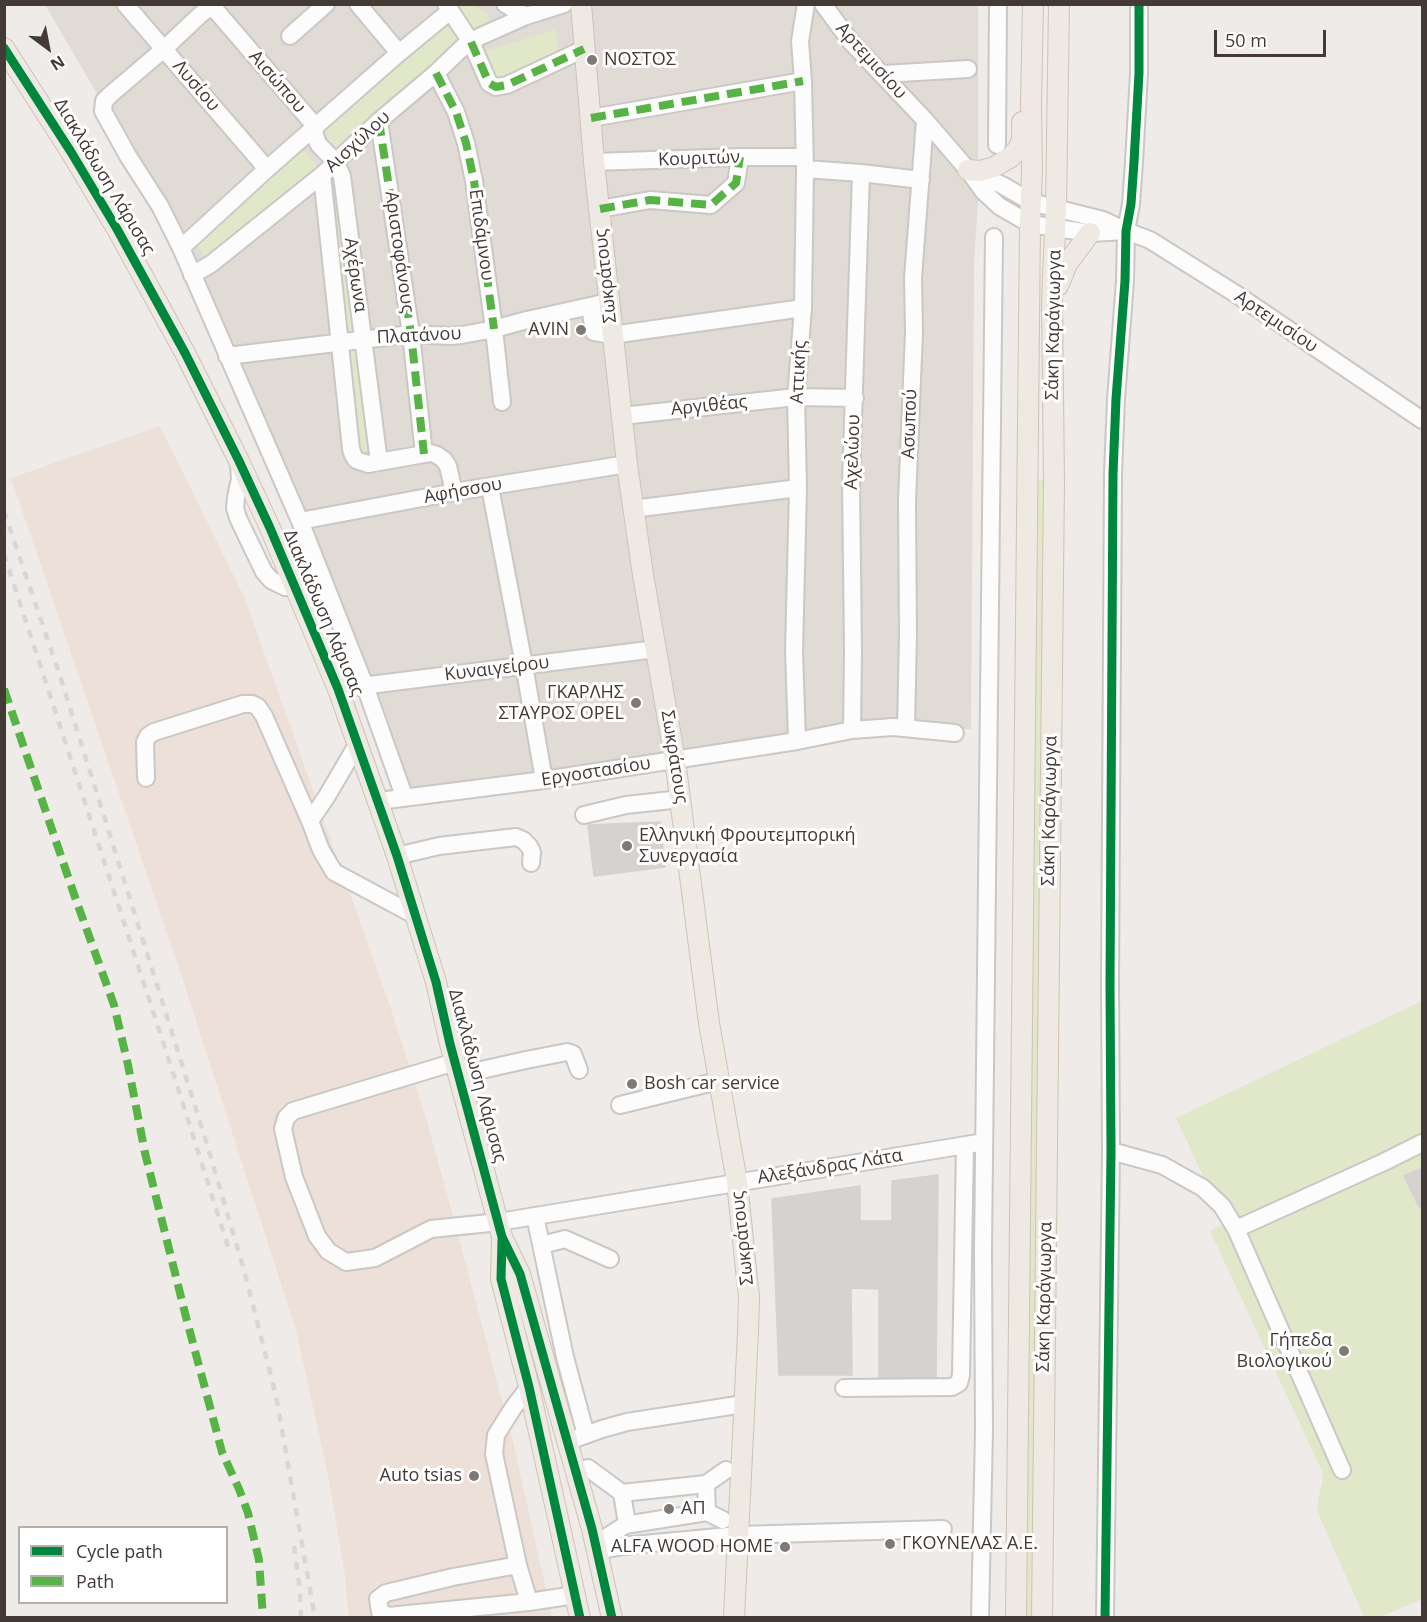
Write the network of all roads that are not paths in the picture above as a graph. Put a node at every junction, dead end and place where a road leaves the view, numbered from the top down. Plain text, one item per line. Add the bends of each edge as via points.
1 (125, 4) edge
2 (326, 4) edge
3 (358, 4) edge
4 (505, 4) edge
5 (564, 4) edge
6 (581, 4) edge
7 (806, 4) edge
8 (823, 4) edge
9 (998, 4) edge
10 (1033, 4) edge
11 (1059, 4) edge
12 (1139, 4) edge
13 (204, 8) edge
14 (448, 8) edge
15 (526, 16) junction
16 (290, 36) dead end
17 (471, 42) junction
18 (4, 48) edge
19 (164, 49) junction
20 (584, 49) junction
21 (399, 53) junction
22 (968, 69) dead end
23 (436, 73) junction
24 (883, 74) junction
25 (803, 81) junction
26 (1031, 104) junction
27 (591, 118) junction
28 (925, 120) junction
29 (379, 121) junction
30 (316, 127) junction
31 (997, 145) dead end
32 (740, 157) junction
33 (335, 161) junction
34 (594, 162) junction
35 (804, 163) junction
36 (267, 169) junction
37 (968, 170) junction
38 (861, 173) junction
39 (322, 175) junction
40 (921, 180) junction
41 (1031, 202) junction
42 (1056, 208) junction
43 (600, 209) junction
44 (1030, 224) junction
45 (1056, 228) junction
46 (1126, 231) junction
47 (1090, 232) junction
48 (994, 237) dead end
49 (181, 248) junction
50 (192, 275) junction
51 (1052, 300) junction
52 (604, 305) junction
53 (803, 308) junction
54 (494, 329) junction
55 (411, 334) junction
56 (612, 335) junction
57 (363, 339) junction
58 (340, 341) junction
59 (227, 356) junction
60 (796, 397) junction
61 (855, 398) junction
62 (502, 402) dead end
63 (622, 416) junction
64 (1422, 420) edge
65 (424, 454) junction
66 (379, 462) junction
67 (627, 464) junction
68 (490, 487) junction
69 (798, 488) junction
70 (454, 492) junction
71 (633, 509) junction
72 (300, 520) junction
73 (321, 575) junction
74 (295, 586) junction
75 (656, 649) junction
76 (524, 665) junction
77 (365, 686) junction
78 (338, 689) junction
79 (906, 728) junction
80 (852, 730) junction
81 (956, 733) dead end
82 (797, 741) junction
83 (358, 742) junction
84 (675, 760) junction
85 (146, 778) dead end
86 (543, 780) junction
87 (404, 796) junction
88 (681, 799) junction
89 (379, 801) junction
90 (584, 815) dead end
91 (310, 821) junction
92 (397, 855) junction
93 (531, 863) dead end
94 (416, 916) junction
95 (457, 1068) junction
96 (579, 1070) dead end
97 (718, 1081) junction
98 (620, 1105) dead end
99 (984, 1142) junction
100 (1422, 1143) edge
101 (965, 1145) junction
102 (1111, 1151) junction
103 (737, 1182) junction
104 (535, 1216) junction
105 (500, 1229) junction
106 (1236, 1229) junction
107 (542, 1245) junction
108 (610, 1259) dead end
109 (529, 1387) junction
110 (844, 1388) dead end
111 (744, 1404) junction
112 (586, 1435) junction
113 (567, 1442) junction
114 (588, 1468) dead end
115 (726, 1470) dead end
116 (1342, 1470) dead end
117 (706, 1485) junction
118 (622, 1493) junction
119 (707, 1512) junction
120 (723, 1520) dead end
121 (625, 1525) junction
122 (943, 1529) dead end
123 (739, 1535) junction
124 (603, 1543) junction
125 (518, 1565) junction
126 (575, 1595) junction
127 (529, 1602) junction
128 (580, 1617) edge
129 (612, 1617) edge
130 (734, 1617) edge
131 (980, 1617) edge
132 (1016, 1617) edge
133 (1042, 1617) edge
134 (1105, 1617) edge

1 - 19 street, Λυσίου
2 - 16 street
3 - 21 street
4 - 15 street
5 - 15 street, Αισχύλου
6 - 20 main road, Σωκράτους
7 - 25 street, Αττικής via 800,41
8 - 24 street, Αρτεμισίου via 851,42
9 - 31 street
10 - 26 main road, Σάκη Καράγιωργα
11 - 42 main road, Σάκη Καράγιωργα
12 - 46 street via 1134,162
13 - 19 street
13 - 30 street, Αισώπου
14 - 17 street
14 - 21 street
15 - 17 street, Αισχύλου
17 - 20 street via 489,82 496,87
17 - 23 street, Αισχύλου
18 - 74 main road, Διακλάδωση Λάρισας via 142,273 239,461
19 - 36 street, Λυσίου
19 - 49 street via 104,101 103,111
20 - 27 main road, Σωκράτους
21 - 30 street
22 - 24 street
23 - 29 street, Αισχύλου
23 - 54 street, Επιδάμνου via 456,112 466,143
24 - 28 street, Αρτεμισίου
25 - 27 street
25 - 35 street, Αττικής
26 - 37 main road via 1022,119 1022,138 1015,152 994,167
26 - 41 main road, Σάκη Καράγιωργα
27 - 34 main road, Σωκράτους
28 - 37 street, Αρτεμισίου
28 - 40 street, Ασωπού
29 - 33 street, Αισχύλου
29 - 55 street, Αριστοφάνους
30 - 33 street, Αισώπου via 316,141
30 - 36 street
32 - 34 street, Κουριτών
32 - 35 street, Κουριτών
32 - 43 street via 736,183 711,205 650,200
33 - 39 street, Αισχύλου
33 - 57 street, Αχέρωνα via 342,176
34 - 43 main road, Σωκράτους
35 - 38 street, Κουριτών
35 - 53 street, Αττικής
36 - 49 street
37 - 41 street, Αρτεμισίου
37 - 44 street, Αρτεμισίου via 999,206
38 - 40 street, Κουριτών
38 - 61 street, Αχελώου
39 - 50 street, Αισχύλου
39 - 58 street, Αχέρωνα
40 - 79 street, Ασωπού via 913,278
41 - 42 street, Αρτεμισίου
41 - 44 main road, Σάκη Καράγιωργα
42 - 45 main road, Σάκη Καράγιωργα
42 - 46 street, Αρτεμισίου via 1103,220
43 - 52 main road, Σωκράτους
44 - 45 street
44 - 132 main road, Σάκη Καράγιωργα
45 - 47 street
45 - 51 main road, Σάκη Καράγιωργα
46 - 47 street
46 - 64 street, Αρτεμισίου via 1150,240 1195,268
46 - 102 street via 1113,474
47 - 51 main road via 1067,264
48 - 99 street
49 - 50 street
50 - 59 street
51 - 133 main road, Σάκη Καράγιωργα via 1054,483
52 - 54 street, Πλατάνου
52 - 56 main road, Σωκράτους
53 - 56 street
53 - 60 street, Αττικής
54 - 55 street, Πλατάνου via 450,336
54 - 62 street, Επιδάμνου
55 - 57 street, Πλατάνου
55 - 65 street, Αριστοφάνους
56 - 63 main road, Σωκράτους
57 - 58 street, Πλατάνου
57 - 66 street, Αχέρωνα
58 - 59 street, Πλατάνου
58 - 66 street, Αχέρωνα via 351,449 356,460
59 - 72 street
60 - 61 street, Αργιθέας
60 - 63 street, Αργιθέας
60 - 69 street, Αττικής
61 - 80 street, Αχελώου via 851,482
63 - 67 main road, Σωκράτους
65 - 66 street
65 - 70 street via 444,460
67 - 68 street, Αφήσσου
67 - 71 main road, Σωκράτους
68 - 70 street, Αφήσσου
68 - 76 street
69 - 71 street
69 - 82 street, Αττικής via 794,651
70 - 72 street, Αφήσσου
71 - 75 main road, Σωκράτους
72 - 73 street
73 - 74 street
73 - 77 street
74 - 78 main road, Διακλάδωση Λάρισας
75 - 76 street, Κυναιγείρου
75 - 84 main road, Σωκράτους
76 - 77 street, Κυναιγείρου
76 - 86 street
77 - 78 street, Κυναιγείρου
77 - 87 street
78 - 83 main road, Διακλάδωση Λάρισας
79 - 80 street, Εργοστασίου
79 - 81 street, Εργοστασίου
80 - 82 street, Εργοστασίου
82 - 84 street, Εργοστασίου
83 - 89 main road, Διακλάδωση Λάρισας
83 - 91 street
84 - 86 street, Εργοστασίου
84 - 88 main road, Σωκράτους
85 - 91 street via 148,736 252,704 264,716
86 - 87 street, Εργοστασίου
87 - 89 street, Εργοστασίου
88 - 90 street via 626,805
88 - 97 main road, Σωκράτους
89 - 92 main road, Διακλάδωση Λάρισας
91 - 94 street via 334,872
92 - 93 street via 516,837 529,846
92 - 94 main road, Διακλάδωση Λάρισας
94 - 95 main road, Διακλάδωση Λάρισας
95 - 96 street, Αλεξάνδρας Λάτα via 567,1052 573,1054
95 - 105 main road, Διακλάδωση Λάρισας
95 - 105 street, Αλεξάνδρας Λάτα via 293,1111 283,1129 294,1177 316,1236 328,1251 346,1262 375,1258 430,1229
97 - 98 street
97 - 103 main road, Σωκράτους
99 - 101 street, Αλεξάνδρας Λάτα
99 - 131 street
100 - 106 street
101 - 103 street, Αλεξάνδρας Λάτα
101 - 110 street via 958,1383 952,1387
102 - 106 street via 1162,1165 1188,1178 1218,1202
102 - 134 street
103 - 104 street, Αλεξάνδρας Λάτα
103 - 111 main road, Σωκράτους via 749,1296
104 - 105 street, Αλεξάνδρας Λάτα
104 - 107 street
105 - 109 main road, Διακλάδωση Λάρισας via 501,1279
105 - 113 main road, Διακλάδωση Λάρισας via 520,1274
106 - 116 street
107 - 108 street via 565,1239
107 - 112 street
109 - 125 street via 496,1435 494,1454
109 - 126 main road, Διακλάδωση Λάρισας
111 - 112 street via 627,1422
111 - 123 main road, Σωκράτους
112 - 113 street
113 - 124 main road, Διακλάδωση Λάρισας
114 - 118 street
115 - 117 street
117 - 118 street
117 - 119 street
118 - 121 street
119 - 120 street
119 - 121 street
121 - 124 street
122 - 123 street
123 - 124 street via 634,1545
123 - 130 main road, Σωκράτους
124 - 129 main road, Διακλάδωση Λάρισας
125 - 127 street
125 - 127 street via 386,1593 378,1599 380,1612 388,1616
126 - 127 street
126 - 128 main road, Διακλάδωση Λάρισας

